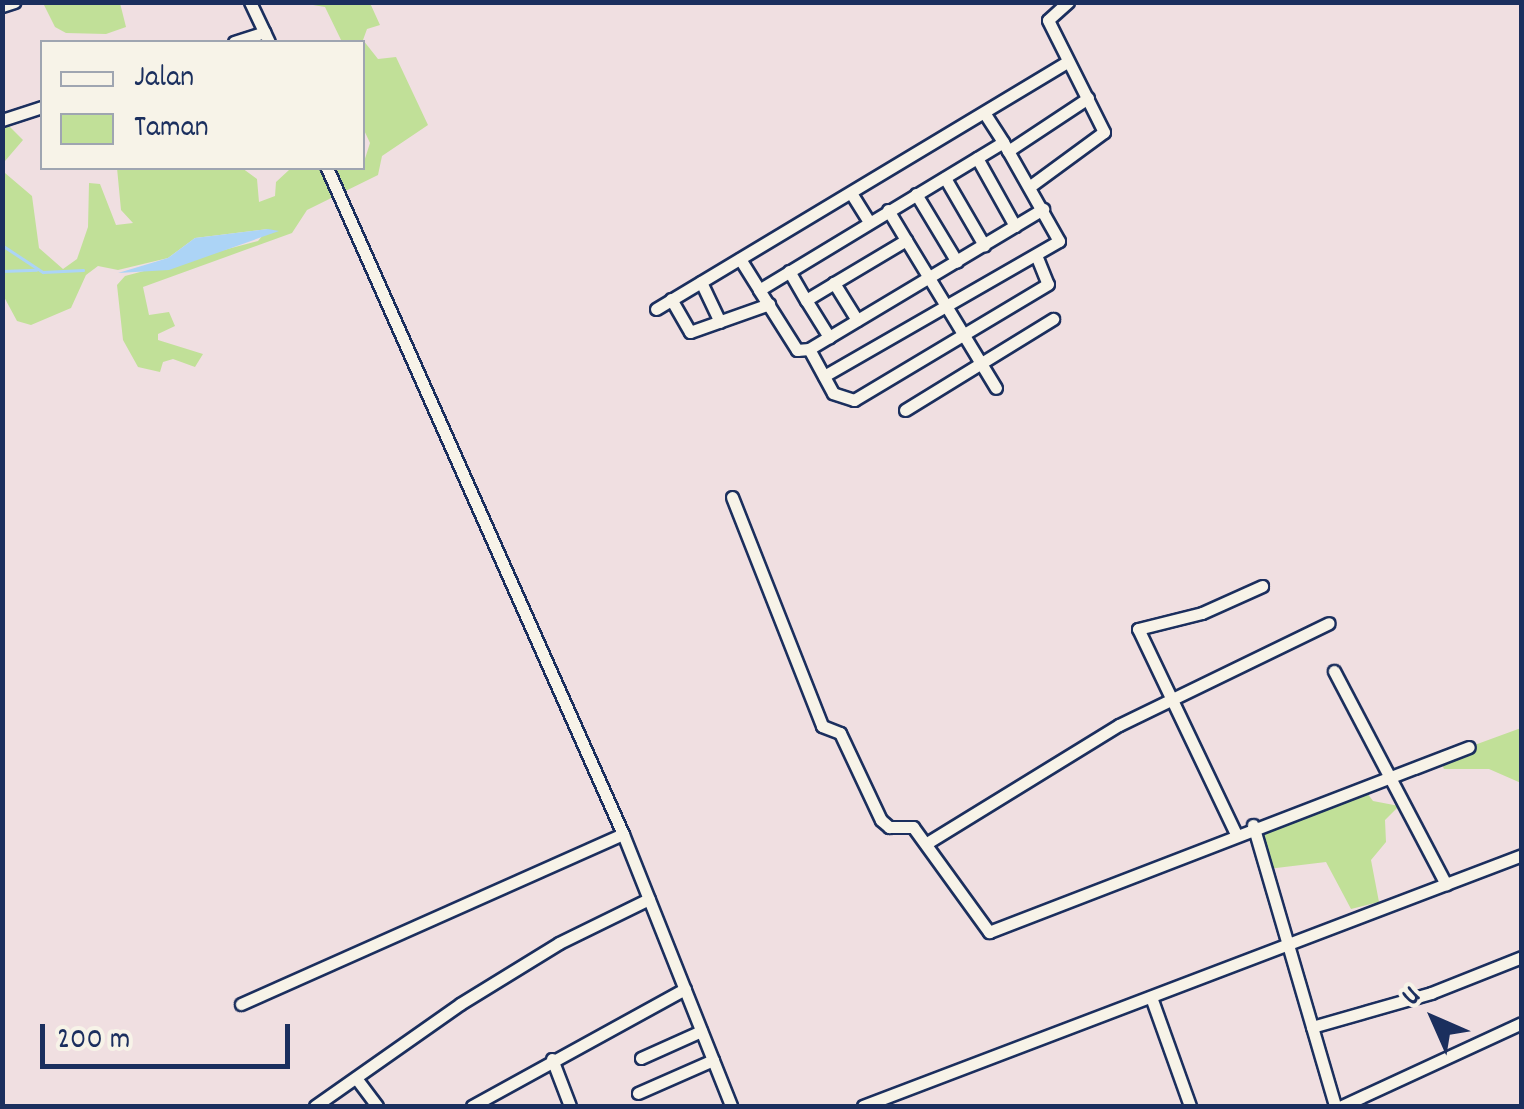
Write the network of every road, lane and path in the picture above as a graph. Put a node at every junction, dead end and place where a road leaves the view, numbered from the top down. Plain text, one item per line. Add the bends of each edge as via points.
1 (14, 2) edge
2 (250, 2) edge
3 (1068, 2) edge
4 (2, 6) edge
5 (266, 37) edge
6 (1066, 63) junction
7 (1088, 98) junction
8 (40, 108) edge
9 (986, 114) junction
10 (2, 120) edge
11 (1006, 146) junction
12 (977, 158) junction
13 (328, 170) edge
14 (945, 178) junction
15 (1029, 187) junction
16 (851, 193) junction
17 (916, 194) junction
18 (1043, 209) junction
19 (888, 210) junction
20 (870, 222) junction
21 (1014, 226) junction
22 (906, 240) junction
23 (984, 245) junction
24 (1036, 255) junction
25 (740, 259) junction
26 (958, 262) junction
27 (789, 270) junction
28 (930, 279) junction
29 (702, 282) junction
30 (834, 284) junction
31 (759, 290) junction
32 (672, 299) junction
33 (806, 300) junction
34 (769, 304) junction
35 (947, 306) junction
36 (656, 309) dead end
37 (857, 320) junction
38 (1053, 320) dead end
39 (720, 322) junction
40 (963, 334) junction
41 (829, 337) junction
42 (810, 349) junction
43 (981, 364) junction
44 (824, 376) junction
45 (996, 388) dead end
46 (905, 410) dead end
47 (732, 497) dead end
48 (1262, 586) dead end
49 (1329, 623) dead end
50 (1334, 670) dead end
51 (1171, 700) junction
52 (1469, 747) dead end
53 (1392, 775) junction
54 (1254, 825) junction
55 (1235, 832) junction
56 (623, 834) junction
57 (926, 842) junction
58 (1522, 855) edge
59 (1446, 884) junction
60 (649, 899) junction
61 (1289, 944) junction
62 (1522, 957) edge
63 (685, 989) junction
64 (1151, 996) junction
65 (240, 1004) dead end
66 (1522, 1023) edge
67 (1312, 1027) junction
68 (701, 1031) junction
69 (640, 1058) dead end
70 (552, 1060) junction
71 (713, 1060) junction
72 (356, 1078) junction
73 (638, 1092) dead end
74 (315, 1106) edge
75 (377, 1106) edge
76 (472, 1106) edge
77 (570, 1106) edge
78 (731, 1106) edge
79 (862, 1106) edge
80 (1190, 1106) edge
81 (1335, 1106) edge
82 (1342, 1106) edge

1 - 4 street
2 - 5 street
3 - 6 street via 1048,16
6 - 7 street
6 - 9 street
7 - 11 street
7 - 15 street via 1103,136
8 - 10 street
9 - 11 street
9 - 16 street
11 - 12 street
11 - 15 street
12 - 14 street
12 - 21 street
13 - 56 street
14 - 17 street
14 - 23 street
15 - 18 street
16 - 20 street
16 - 25 street
17 - 19 street
17 - 26 street
18 - 21 street
18 - 24 street via 1061,239
19 - 20 street
19 - 22 street
20 - 27 street
21 - 23 street
22 - 28 street
22 - 30 street
23 - 26 street
24 - 35 street
24 - 40 street via 1048,284
25 - 29 street
25 - 31 street
26 - 28 street
27 - 31 street
27 - 33 street
28 - 35 street
28 - 37 street
29 - 32 street
29 - 39 street
30 - 33 street
30 - 37 street
31 - 34 street
32 - 36 street
32 - 39 street via 690,332
33 - 41 street
34 - 39 street
34 - 42 street via 798,350
35 - 40 street
35 - 44 street
37 - 41 street
38 - 43 street
40 - 43 street
40 - 44 street via 854,400 840,400
41 - 42 street
42 - 44 street
43 - 45 street
43 - 46 street
47 - 57 street via 822,726 840,733 885,825 908,824
48 - 51 street via 1202,613 1138,626
49 - 51 street
50 - 53 street
51 - 55 street
51 - 57 street
52 - 53 street
53 - 54 street
53 - 59 street
54 - 55 street
54 - 61 street
55 - 57 street via 989,932
56 - 60 street
56 - 65 street
58 - 59 street
59 - 61 street
60 - 63 street
60 - 72 street via 543,953
61 - 64 street
61 - 67 street
62 - 67 street
63 - 68 street
63 - 70 street
64 - 79 street
64 - 80 street
66 - 82 street
67 - 81 street
68 - 69 street
68 - 71 street
70 - 76 street
70 - 77 street
71 - 73 street
71 - 78 street
72 - 74 street
72 - 75 street

